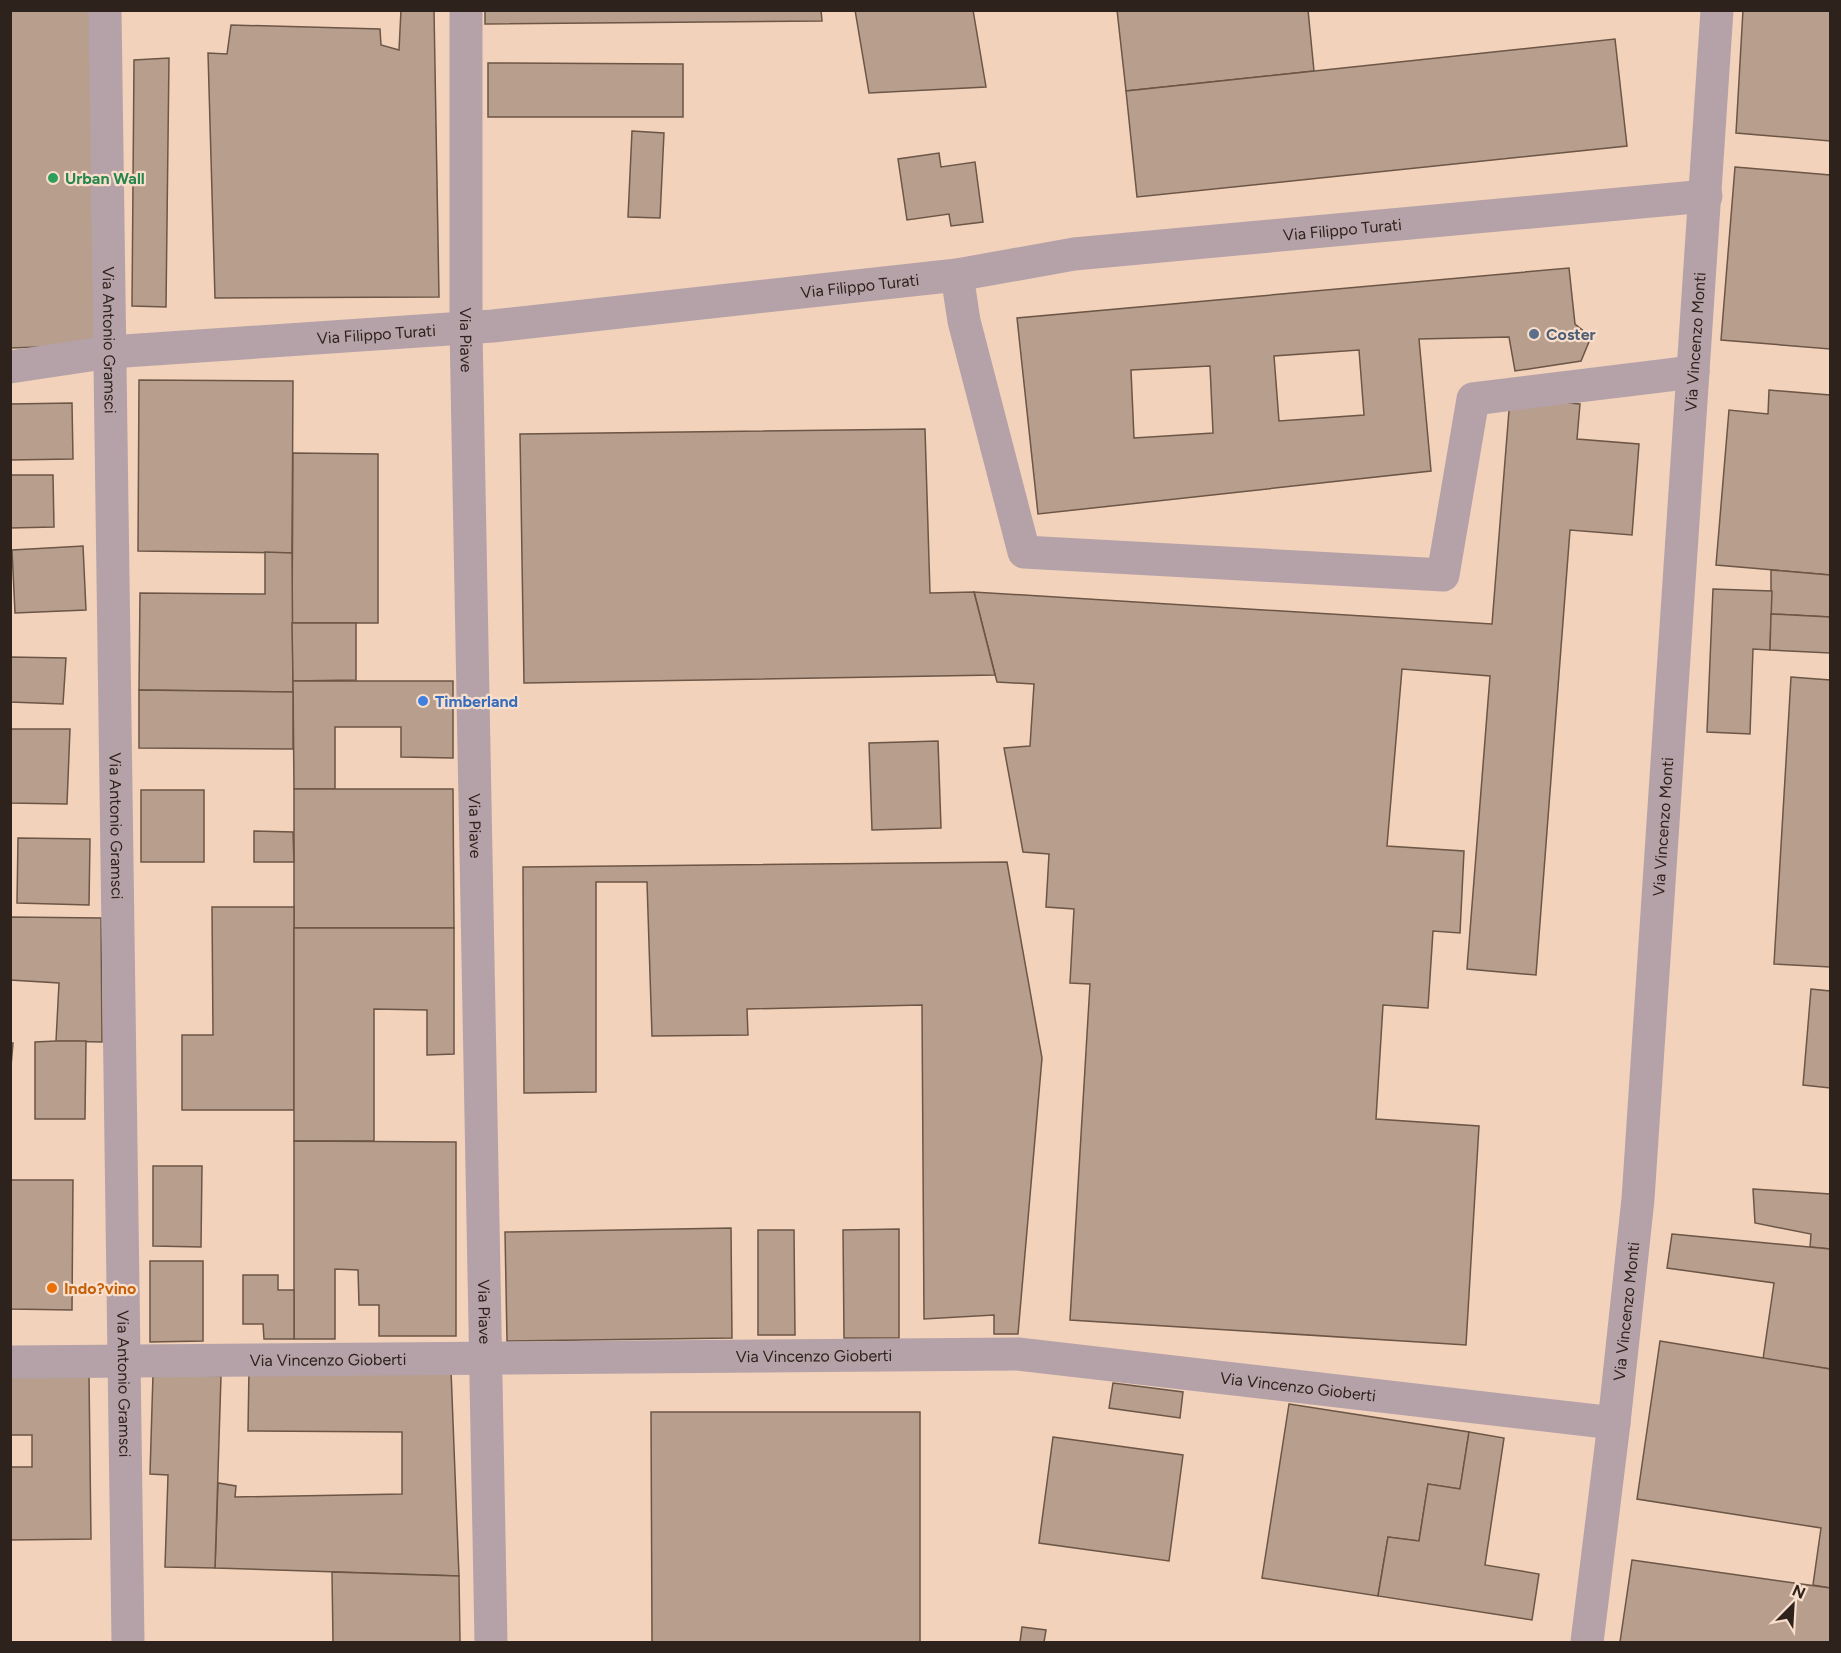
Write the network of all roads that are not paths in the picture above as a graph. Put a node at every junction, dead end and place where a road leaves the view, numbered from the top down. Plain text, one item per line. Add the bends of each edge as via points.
1 (105, 10) edge
2 (466, 10) edge
3 (1717, 10) edge
4 (1706, 196) junction
5 (957, 275) junction
6 (466, 329) junction
7 (110, 352) junction
8 (10, 367) edge
9 (1693, 372) junction
10 (486, 1358) junction
11 (124, 1361) junction
12 (10, 1362) edge
13 (1614, 1423) junction
14 (128, 1642) edge
15 (491, 1642) edge
16 (1587, 1642) edge

1 - 7 street, Via Antonio Gramsci
2 - 6 street, Via Piave
3 - 4 street, Via Vincenzo Monti
4 - 5 street, Via Filippo Turati via 1074,254
4 - 9 street, Via Vincenzo Monti
5 - 6 street, Via Filippo Turati
5 - 9 street via 964,321 1024,552 1443,575 1473,399
6 - 7 street, Via Filippo Turati
6 - 10 street, Via Piave
7 - 8 street, Via Filippo Turati
7 - 11 street, Via Antonio Gramsci
9 - 13 street, Via Vincenzo Monti via 1638,1199
10 - 11 street, Via Vincenzo Gioberti
10 - 13 street, Via Vincenzo Gioberti via 1018,1354
10 - 15 street, Via Piave
11 - 12 street, Via Vincenzo Gioberti
11 - 14 street, Via Antonio Gramsci
13 - 16 street, Via Vincenzo Monti

